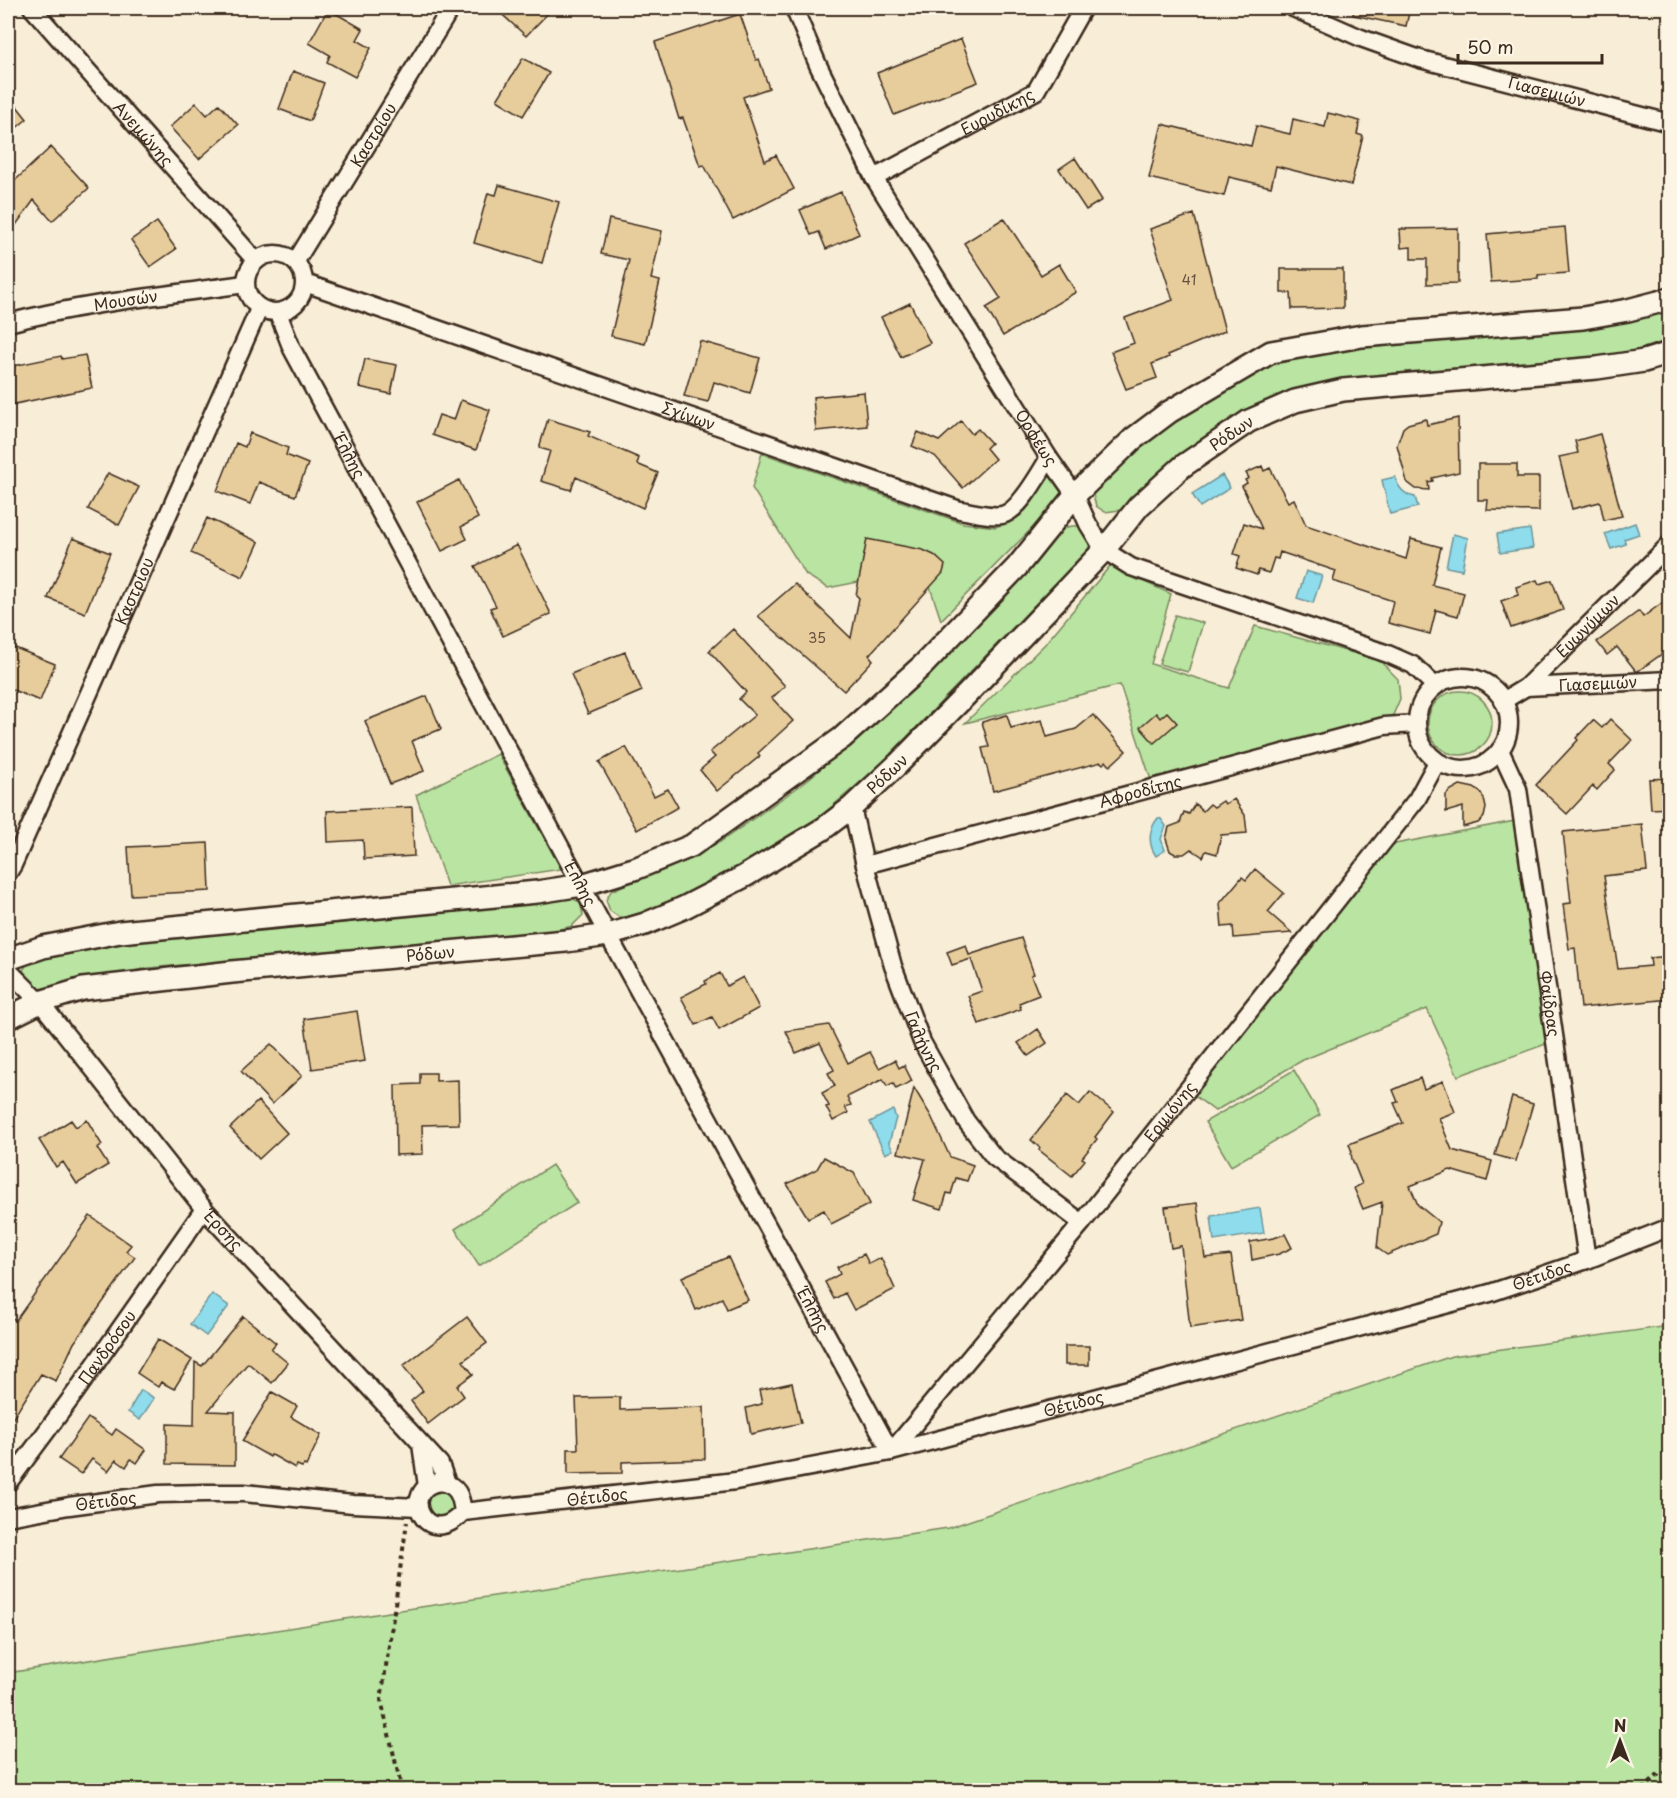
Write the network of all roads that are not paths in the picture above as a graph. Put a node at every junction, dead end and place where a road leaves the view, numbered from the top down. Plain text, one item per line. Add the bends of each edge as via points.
1 (32, 8) edge
2 (451, 8) edge
3 (794, 8) edge
4 (1083, 8) edge
5 (1293, 8) edge
6 (1670, 123) edge
7 (874, 178) junction
8 (256, 261) junction
9 (296, 261) junction
10 (305, 283) junction
11 (245, 284) junction
12 (1670, 299) edge
13 (259, 309) junction
14 (278, 313) junction
15 (8, 324) edge
16 (1670, 353) edge
17 (1049, 458) junction
18 (1075, 495) junction
19 (1670, 544) edge
20 (1104, 550) junction
21 (1670, 680) edge
22 (1435, 686) junction
23 (1526, 687) junction
24 (1503, 702) junction
25 (1416, 724) junction
26 (1500, 750) junction
27 (1437, 762) junction
28 (852, 807) junction
29 (865, 865) junction
30 (8, 873) edge
31 (582, 885) junction
32 (608, 935) junction
33 (8, 959) edge
34 (8, 970) edge
35 (40, 1002) junction
36 (8, 1018) edge
37 (204, 1209) junction
38 (1082, 1223) junction
39 (1670, 1227) edge
40 (1587, 1260) junction
41 (421, 1444) junction
42 (891, 1452) junction
43 (8, 1483) edge
44 (447, 1483) junction
45 (428, 1486) junction
46 (414, 1507) junction
47 (463, 1512) junction
48 (8, 1517) edge

1 - 8 street, Ανεμώνης
2 - 9 street, Καστρίου
3 - 7 street, Ορφέως
4 - 7 street, Ευρυδίκης via 1036,91
5 - 6 street, Γιασεμιών via 1420,59
7 - 17 street, Ορφέως
8 - 9 street via 268,254 282,254
8 - 11 street
9 - 10 street
10 - 14 street via 302,297 293,307
10 - 17 street, Σχίνων via 960,510 1005,515 1017,506
11 - 13 street
11 - 15 street, Μουσών via 42,314
12 - 18 street via 1583,318 1362,336 1270,352 1168,412 1133,439
13 - 14 street
13 - 30 street, Καστρίου
14 - 31 street, Έλλης via 292,349
16 - 20 street, Ρόδων via 1597,368 1343,390 1294,401 1249,421 1184,466 1138,506
17 - 18 street, Ορφέως
18 - 20 street, Ορφέως
18 - 31 street via 1017,567 923,665 842,738 691,846
19 - 23 street, Ευωνύμων
20 - 22 street, Ορφέως via 1131,567 1388,654 1413,665
20 - 28 street, Ρόδων via 968,693
21 - 23 street, Γιασεμιών
22 - 24 street via 1453,679 1472,678 1485,683
22 - 25 street via 1421,703
23 - 24 street, Ευωνύμων
24 - 26 street via 1509,723
25 - 27 street via 1426,752
25 - 29 street, Αφροδίτης via 1384,726
26 - 27 street via 1478,767 1457,768
26 - 40 street, Φαίδρας via 1518,789
27 - 38 street, Ερμιόνης via 1417,799
28 - 29 street, Γαλήνης
28 - 32 street, Ρόδων via 823,829 735,881 683,908
29 - 38 street, Γαλήνης via 893,966 922,1042 966,1120 994,1157
31 - 32 street, Έλλης
31 - 33 street via 120,932 43,947
32 - 35 street, Ρόδων via 140,982 83,989
32 - 42 street, Έλλης
34 - 35 street, Έρσης
35 - 36 street, Ρόδων
35 - 37 street, Έρσης
37 - 41 street, Έρσης
37 - 43 street, Πανδρόσου
38 - 42 street, Ερμιόνης
39 - 40 street, Θέτιδος
40 - 42 street, Θέτιδος via 1490,1293
41 - 44 street, Έρσης via 440,1464
41 - 45 street
42 - 47 street, Θέτιδος via 736,1481
44 - 45 street
44 - 47 street via 462,1497
45 - 46 street
46 - 47 street via 428,1522 440,1526 453,1522
46 - 48 street, Θέτιδος via 206,1493 146,1495

